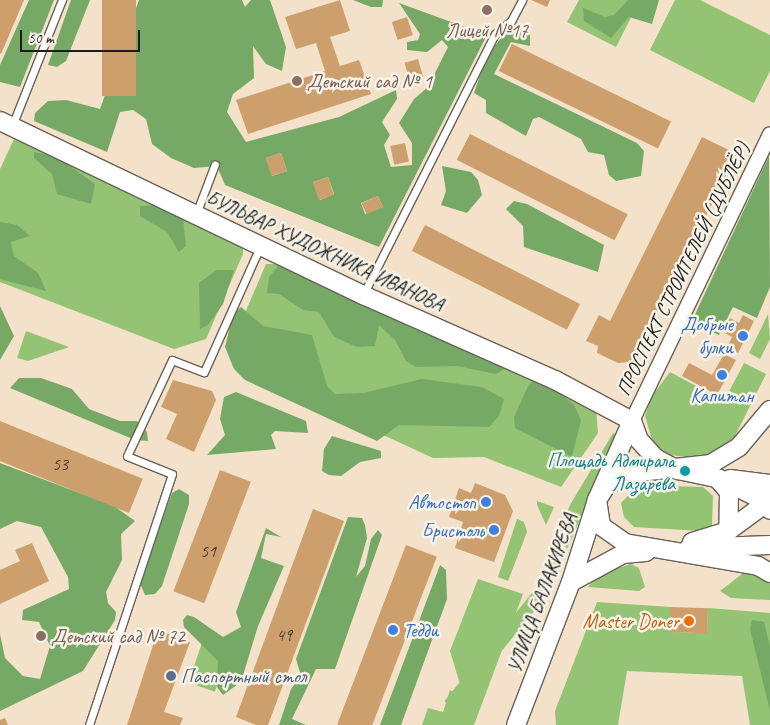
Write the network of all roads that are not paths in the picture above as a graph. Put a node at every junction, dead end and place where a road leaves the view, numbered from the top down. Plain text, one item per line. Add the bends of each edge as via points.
1 (62, 0) edge
2 (522, 0) edge
3 (6, 124) edge
4 (770, 134) edge
5 (215, 164) dead end
6 (196, 214) junction
7 (261, 245) junction
8 (363, 295) junction
9 (770, 410) edge
10 (632, 421) junction
11 (678, 470) junction
12 (717, 478) junction
13 (770, 484) edge
14 (597, 500) junction
15 (769, 505) edge
16 (728, 531) junction
17 (770, 545) edge
18 (667, 549) junction
19 (770, 573) edge
20 (572, 582) junction
21 (90, 725) edge
22 (516, 725) edge

1 - 3 lane
2 - 8 lane via 511,21 495,34
3 - 6 street, БУЛЬВАР ХУДОЖНИКА ИВАНОВА
4 - 10 street, ПРОСПЕКТ СТРОИТЕЛЕЙ (ДУБЛЁР)
5 - 6 lane
6 - 7 street, БУЛЬВАР ХУДОЖНИКА ИВАНОВА
7 - 8 street, БУЛЬВАР ХУДОЖНИКА ИВАНОВА
7 - 21 lane via 204,372 172,360 127,456 172,474
8 - 10 street, БУЛЬВАР ХУДОЖНИКА ИВАНОВА via 555,380
9 - 11 street via 739,447 712,464
10 - 11 street via 640,440 655,458
10 - 14 street, УЛИЦА БАЛАКИРЕВА
11 - 12 street
11 - 14 street via 631,473 606,486
12 - 13 street
12 - 15 street
12 - 16 street via 729,492
14 - 18 street via 597,518 609,534 625,543
14 - 20 street, УЛИЦА БАЛАКИРЕВА
15 - 16 street
16 - 18 street
17 - 18 street
18 - 19 street via 758,566
18 - 20 street via 623,554
20 - 22 street, УЛИЦА БАЛАКИРЕВА

